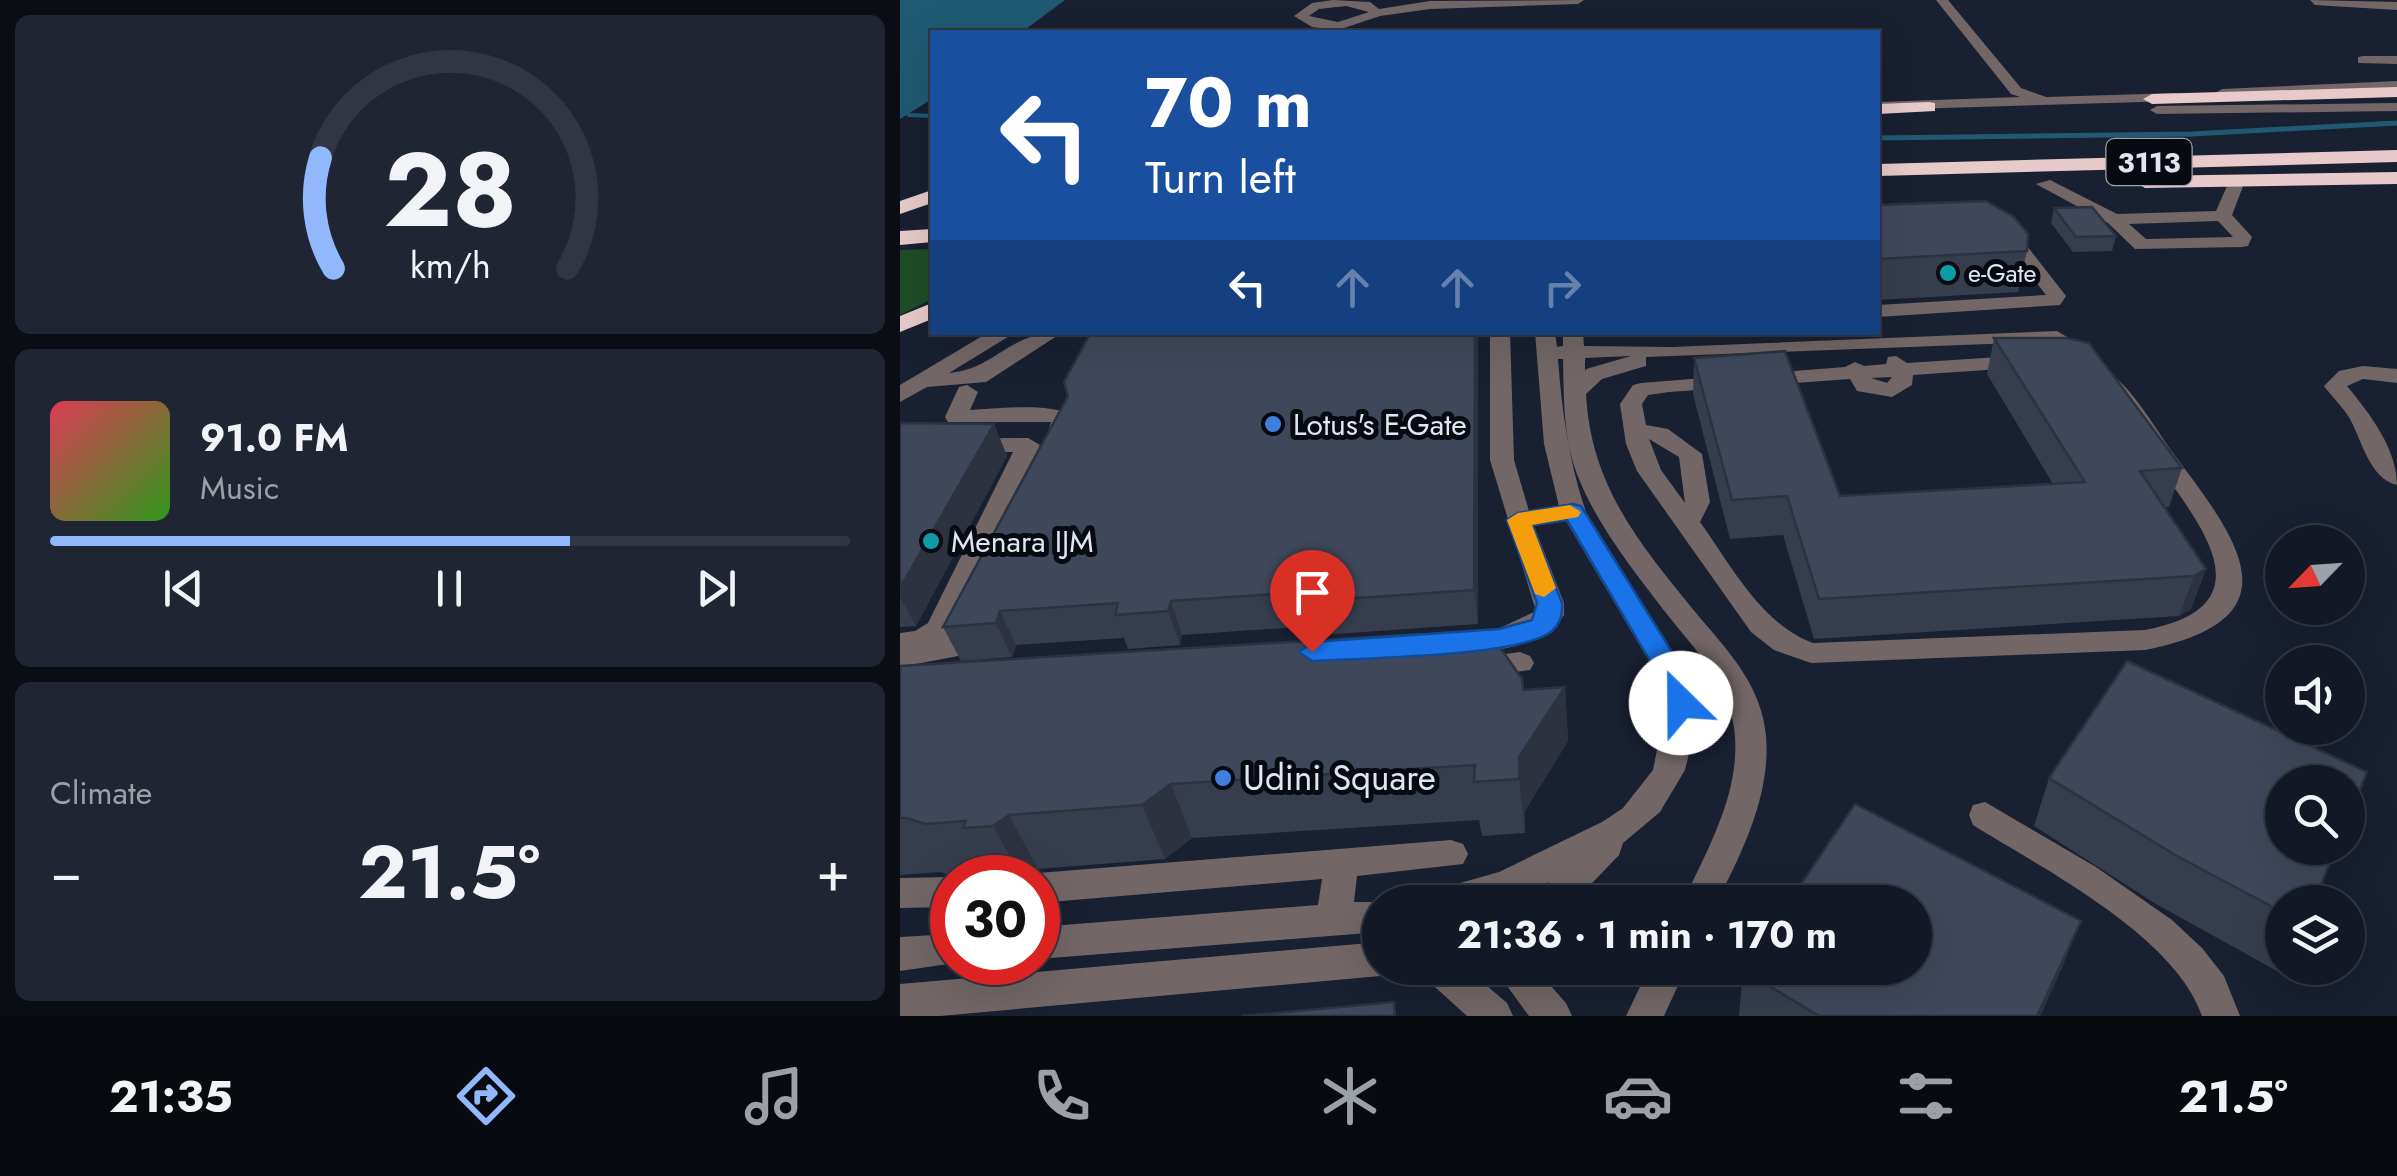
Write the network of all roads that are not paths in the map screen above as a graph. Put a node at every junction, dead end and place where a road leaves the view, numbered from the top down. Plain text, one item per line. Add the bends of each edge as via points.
1 (1392, 0) edge
2 (1578, 0) edge
3 (1348, 2) edge
4 (1934, 2) edge
5 (2315, 2) edge
6 (2397, 6) edge
7 (1376, 13) junction
8 (1316, 29) edge
9 (1341, 29) edge
10 (2363, 60) dead end
11 (2397, 60) edge
12 (2397, 92) edge
13 (2052, 102) junction
14 (1984, 104) junction
15 (2158, 104) junction
16 (1880, 107) edge
17 (1929, 107) joint
18 (2397, 107) edge
19 (1880, 119) edge
20 (2397, 156) edge
21 (1880, 169) edge
22 (2397, 178) edge
23 (2236, 181) junction
24 (2044, 184) junction
25 (1880, 190) edge
26 (2222, 216) junction
27 (930, 219) edge
28 (2114, 219) junction
29 (900, 221) edge
30 (1994, 228) edge
31 (930, 236) edge
32 (900, 238) edge
33 (1957, 307) junction
34 (930, 311) edge
35 (1880, 311) edge
36 (900, 325) edge
37 (1001, 335) edge
38 (1047, 335) edge
39 (1500, 335) edge
40 (2057, 337) edge
41 (1978, 339) junction
42 (1888, 342) junction
43 (1560, 343) edge
44 (1845, 345) junction
45 (1672, 354) junction
46 (1901, 371) junction
47 (1857, 373) junction
48 (2397, 376) edge
49 (920, 381) junction
50 (973, 385) junction
51 (1574, 393) junction
52 (900, 396) edge
53 (1635, 430) junction
54 (900, 446) edge
55 (2397, 478) edge
56 (1573, 512) junction
57 (1518, 520) junction
58 (1686, 522) junction
59 (900, 643) edge
60 (1364, 648) edge
61 (900, 657) edge
62 (1520, 663) dead end
63 (1384, 672) edge
64 (958, 676) edge
65 (900, 680) edge
66 (1985, 815) dead end
67 (1634, 820) junction
68 (1451, 854) dead end
69 (1342, 864) junction
70 (1508, 885) edge
71 (1564, 885) edge
72 (1707, 885) edge
73 (1060, 886) edge
74 (930, 893) edge
75 (900, 894) edge
76 (1362, 918) edge
77 (1334, 920) junction
78 (1060, 942) edge
79 (930, 952) edge
80 (900, 954) edge
81 (1362, 960) edge
82 (1460, 985) edge
83 (1527, 985) edge
84 (1660, 985) edge
85 (900, 1002) edge
86 (1490, 1010) edge
87 (1553, 1016) edge
88 (1645, 1016) edge
89 (2221, 1016) edge

1 - 3 street
2 - 7 street
3 - 7 street
3 - 8 street via 1302,12 1302,20
4 - 13 street via 2016,91
4 - 14 street via 1997,90
5 - 6 street
7 - 9 street
8 - 9 street
10 - 11 street
12 - 15 street
12 - 15 highway
13 - 14 street
13 - 15 street
14 - 17 street
15 - 18 street
15 - 19 street
16 - 17 highway
20 - 21 highway, 3113
22 - 23 highway, 3113
23 - 24 highway, 3113
23 - 26 street
24 - 25 highway, 3113
24 - 28 street
26 - 28 street
26 - 28 street via 2242,242 2141,245
27 - 29 highway
30 - 33 street via 2014,238 2056,299
31 - 32 highway
33 - 35 street
33 - 41 street
34 - 36 highway
37 - 49 street
38 - 50 street via 1008,354
39 - 57 street via 1502,460
40 - 41 street
41 - 42 street
42 - 44 street
42 - 46 street
43 - 45 street
43 - 51 street
43 - 56 street via 1552,448
44 - 45 street
44 - 47 street
45 - 51 street via 1604,370
46 - 47 street
46 - 58 street via 2054,361 2109,382 2214,525 2229,583 2219,612 2186,632 2144,640 1811,653 1761,625
47 - 53 street via 1652,387 1630,404
48 - 55 street via 2353,374 2335,386
49 - 50 street
49 - 52 street
50 - 52 street
50 - 61 street via 956,417 1057,415 1065,426 952,644 942,653
51 - 72 street via 1580,450 1592,482 1641,562 1726,670 1748,712 1752,764
53 - 58 street via 1649,471
53 - 58 street via 1660,434 1690,454 1698,502
54 - 59 street via 1028,445 940,629 921,642
56 - 57 street
56 - 67 street via 1672,675 1681,703 1674,757
57 - 60 street via 1550,603 1540,627 1499,638
62 - 63 street
64 - 65 street
66 - 89 street via 2188,954 2219,995
67 - 70 street
67 - 71 street
68 - 69 street
69 - 73 street
69 - 77 street
74 - 75 street
76 - 77 street
77 - 78 street
79 - 80 street
81 - 85 street
82 - 86 street
83 - 87 street
84 - 88 street

